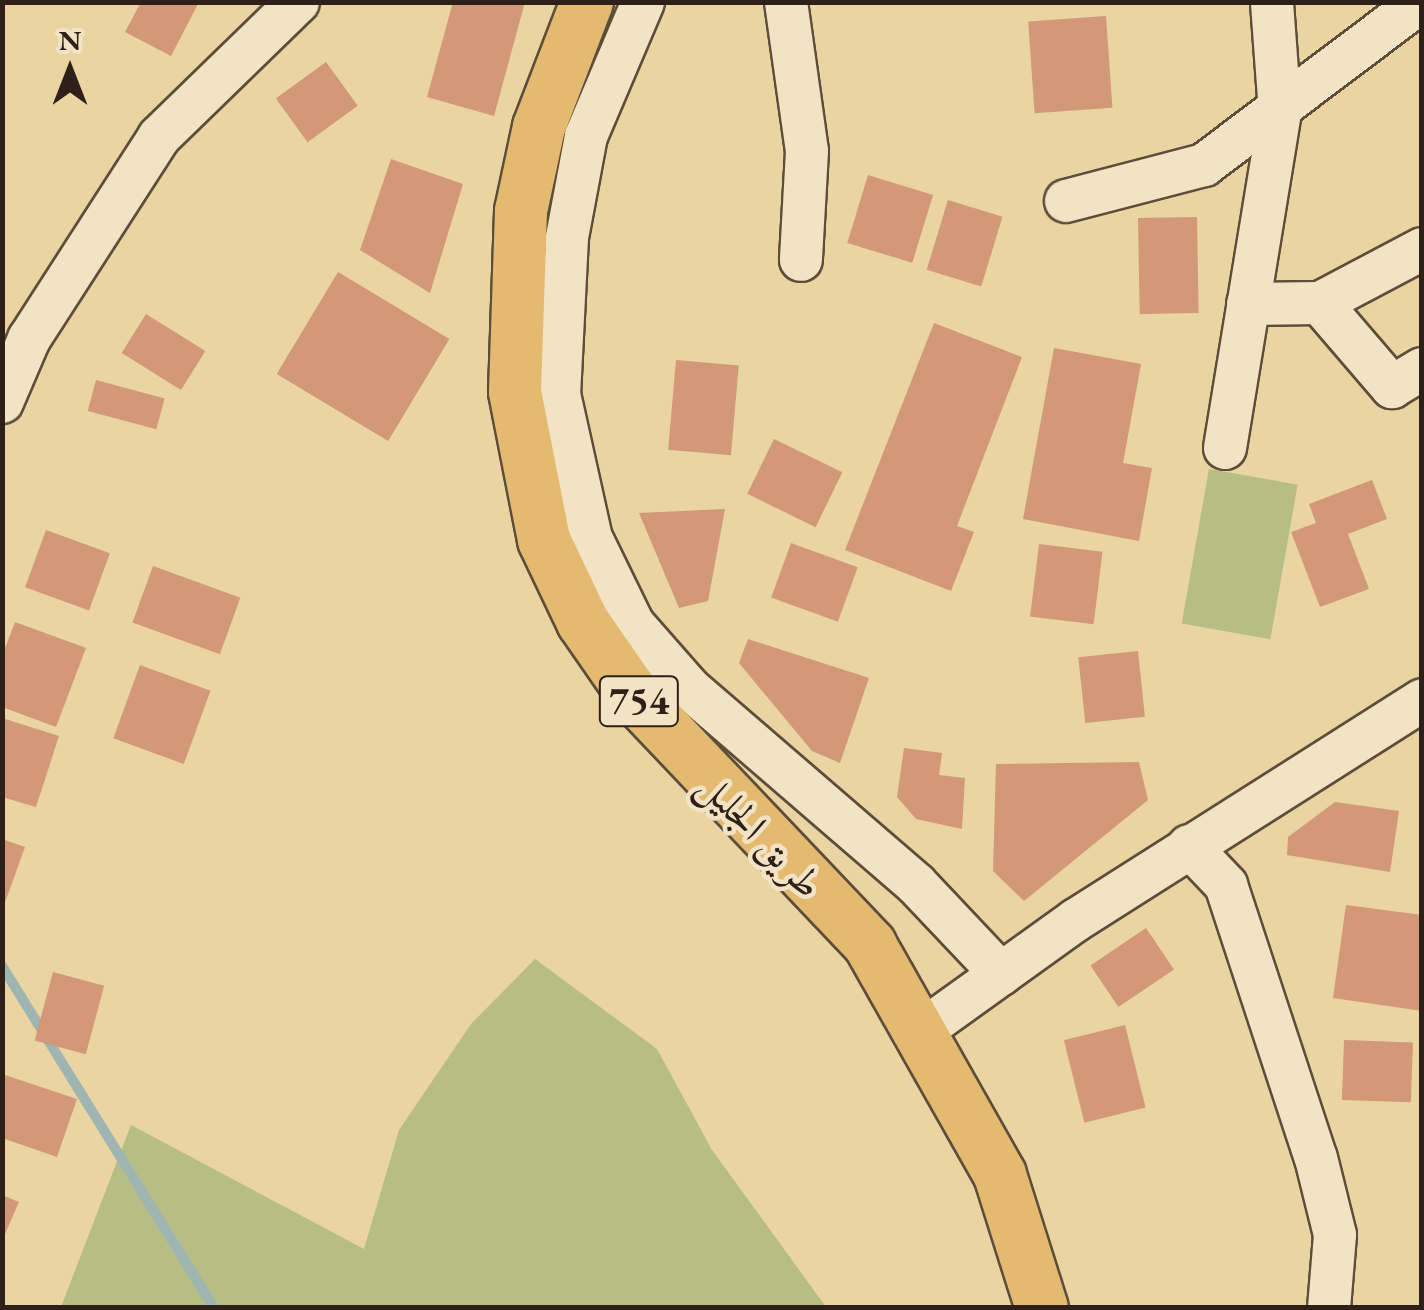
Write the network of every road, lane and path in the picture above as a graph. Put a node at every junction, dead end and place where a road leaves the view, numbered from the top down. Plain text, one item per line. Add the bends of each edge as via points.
1 (298, 2) edge
2 (587, 2) edge
3 (643, 2) edge
4 (1272, 2) edge
5 (1420, 2) edge
6 (796, 5) edge
7 (1280, 112) junction
8 (1066, 201) dead end
9 (1422, 249) edge
10 (801, 260) dead end
11 (1248, 304) junction
12 (1320, 304) junction
13 (1422, 369) edge
14 (2, 402) edge
15 (1225, 448) dead end
16 (1422, 700) edge
17 (1189, 846) junction
18 (1001, 974) junction
19 (920, 1032) junction
20 (1042, 1308) edge
21 (1329, 1308) edge

1 - 14 street via 159,137 29,339
2 - 19 main road, طريق الجليل / 754 via 539,127 521,211 515,392 544,540 583,622 635,697 870,945
3 - 18 street via 586,136 567,238 560,394 591,538 633,624 689,688 916,884
4 - 7 street
5 - 7 street
6 - 10 street via 807,151
7 - 8 street via 1204,165
7 - 11 street
9 - 12 street
11 - 12 street
11 - 15 street
12 - 13 street via 1392,387
16 - 17 street
17 - 18 street
17 - 21 street via 1226,886 1316,1158 1335,1236
18 - 19 street
19 - 20 main road, طريق الجليل / 754 via 1000,1176

